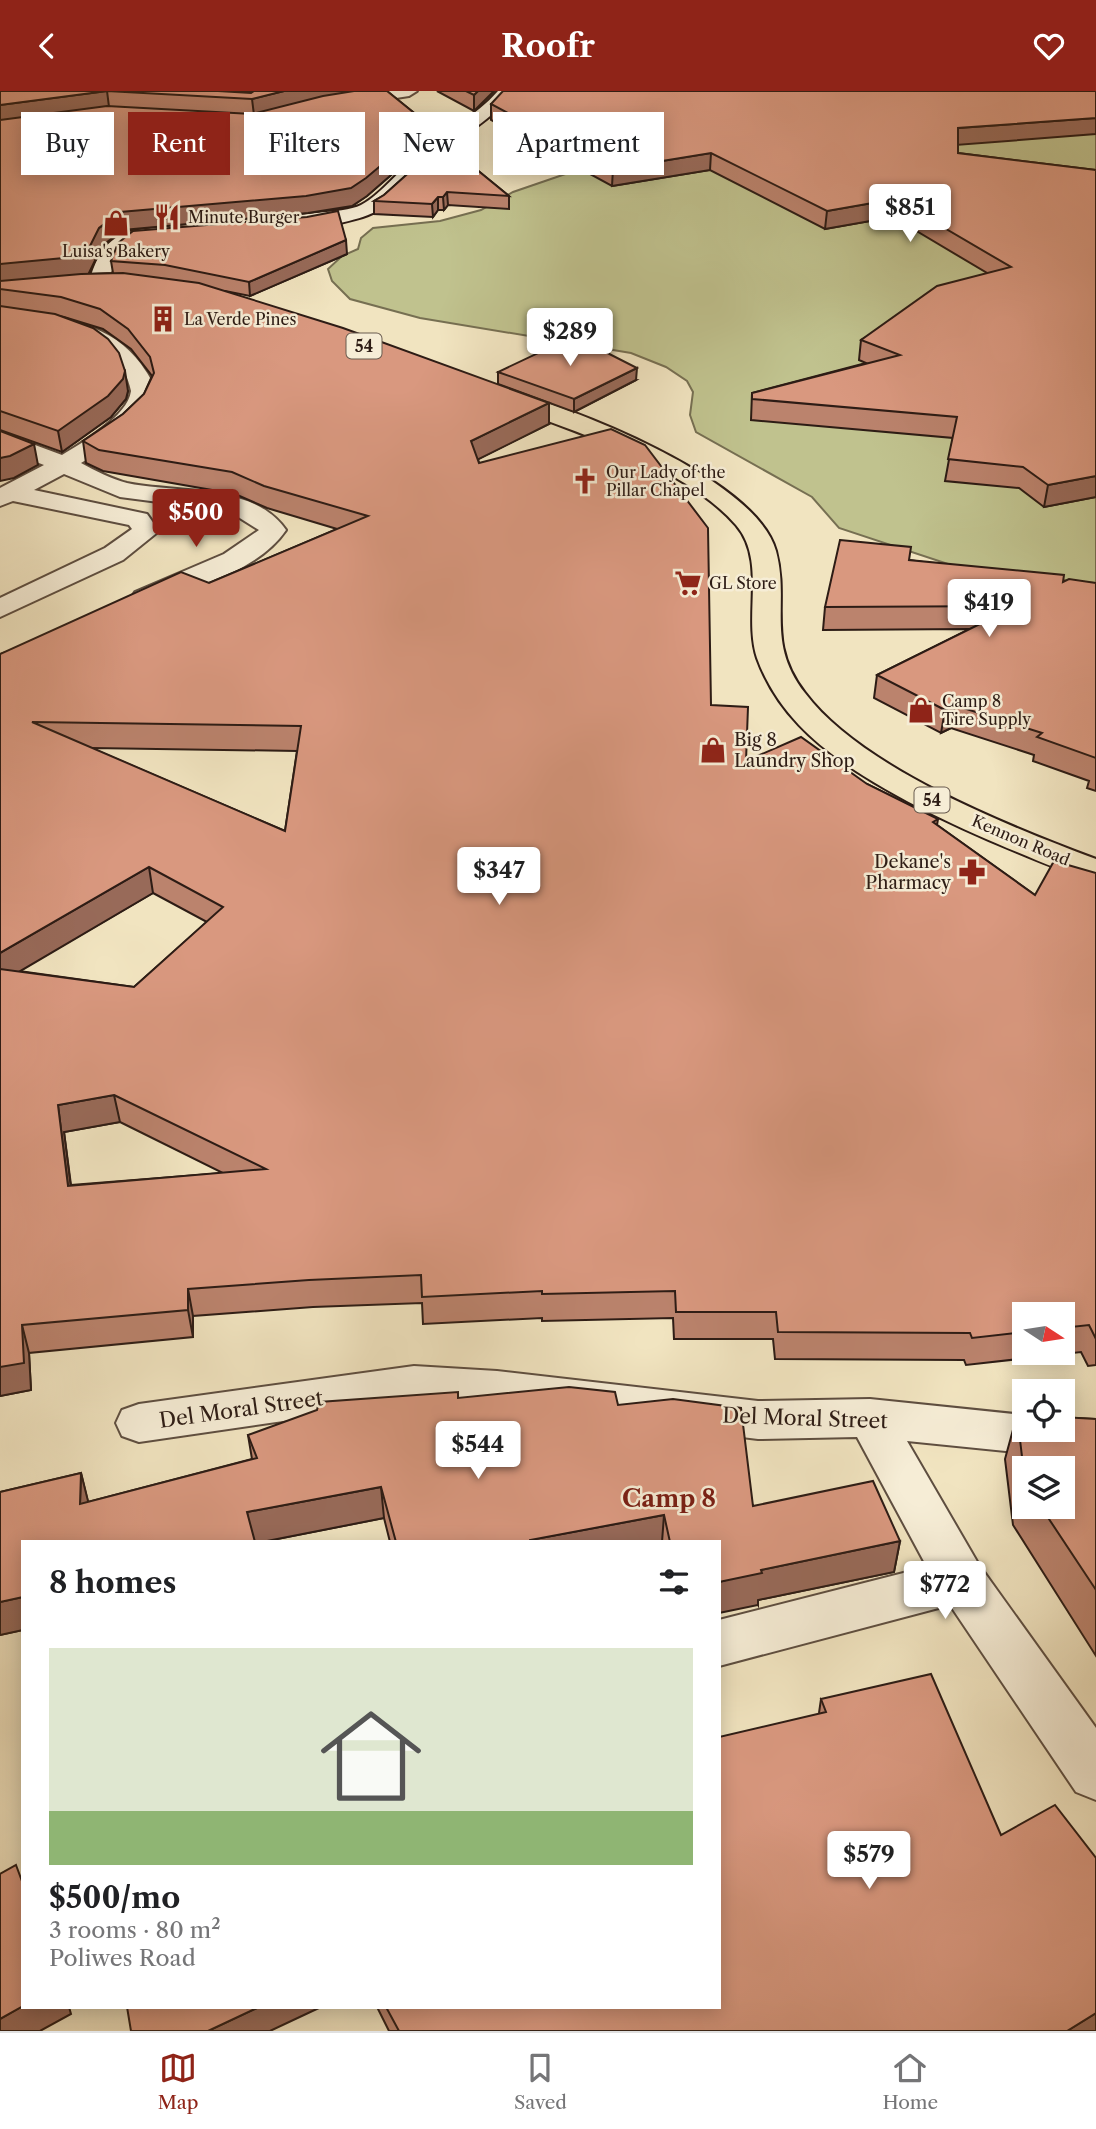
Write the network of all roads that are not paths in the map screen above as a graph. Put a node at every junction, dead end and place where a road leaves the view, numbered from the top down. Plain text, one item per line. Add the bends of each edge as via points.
1 (409, 91) edge
2 (506, 91) edge
3 (322, 105) edge
4 (266, 225) edge
5 (196, 230) edge
6 (110, 282) joint
7 (74, 285) edge
8 (0, 316) edge
9 (485, 390) edge
10 (0, 439) edge
11 (63, 464) junction
12 (4, 496) edge
13 (0, 609) edge
14 (121, 609) edge
15 (1096, 871) edge
16 (870, 1419) junction
17 (139, 1423) dead end
18 (1096, 1441) edge
19 (961, 1580) junction
20 (721, 1642) edge
21 (1096, 1774) edge

1 - 3 street
2 - 4 street via 489,111 428,154 369,208 344,217
5 - 6 street via 130,237 116,243 103,262
6 - 7 highway
8 - 11 street via 51,324 103,340 120,351 142,384 142,397 132,413
9 - 15 highway, Kennon Road / 54 via 646,452 731,506 749,523 761,545 771,657 789,694 824,734 918,793 1009,837
10 - 11 street
11 - 12 street
11 - 14 street via 120,489 229,505 267,522 273,530 266,542 247,553
12 - 13 street via 138,519 146,531 114,554
16 - 17 street, Del Moral Street via 758,1420 497,1389 414,1384
16 - 18 street, Del Moral Street
16 - 19 street
19 - 20 street
19 - 21 street

